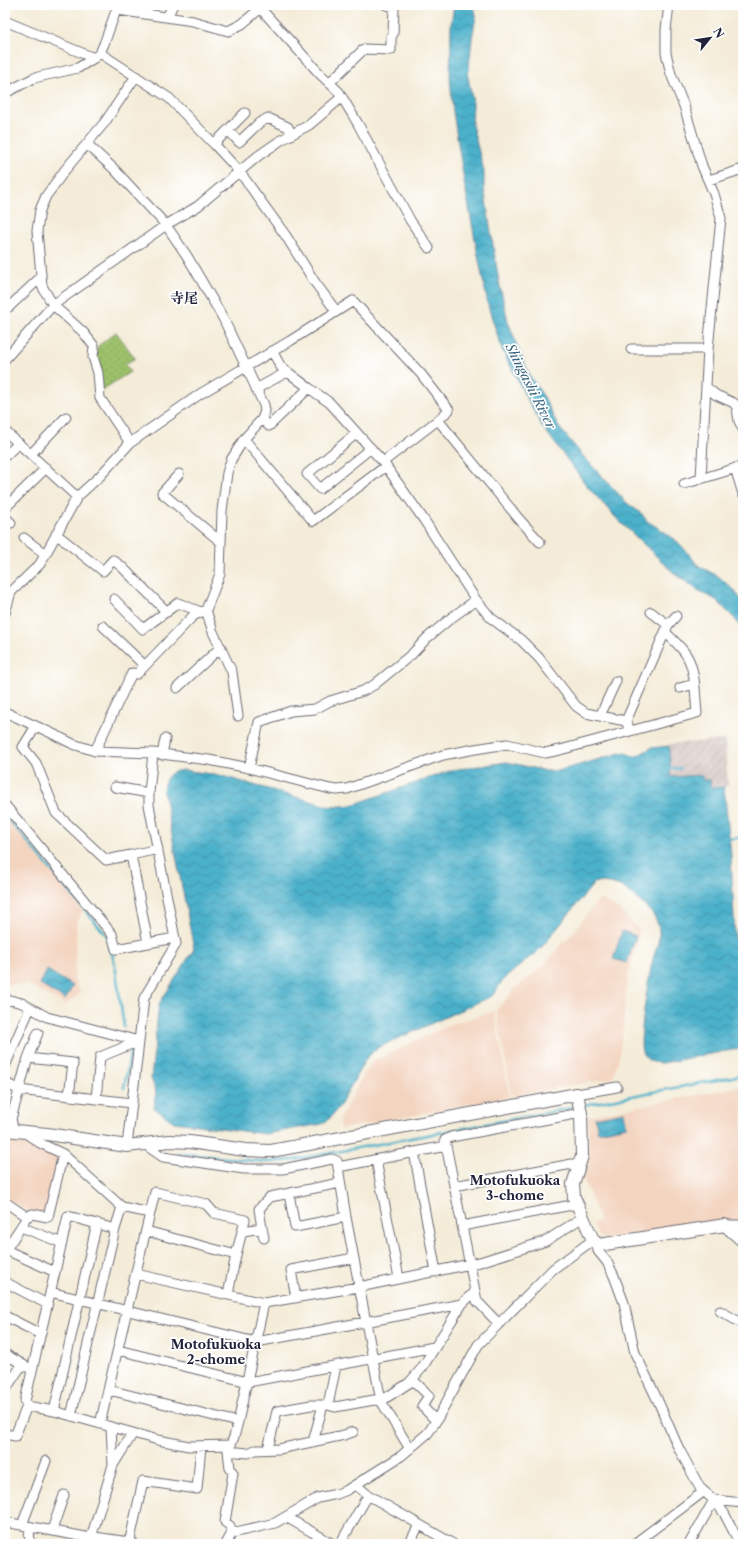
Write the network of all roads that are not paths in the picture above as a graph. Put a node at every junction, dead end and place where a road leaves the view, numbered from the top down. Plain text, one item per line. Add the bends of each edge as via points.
1 (173, 5) edge
2 (386, 5) edge
3 (669, 5) edge
4 (262, 7) edge
5 (117, 8) edge
6 (167, 17) junction
7 (5, 21) edge
8 (97, 56) junction
9 (136, 76) junction
10 (329, 83) junction
11 (5, 93) edge
12 (342, 97) junction
13 (245, 113) dead end
14 (228, 130) junction
15 (291, 135) junction
16 (88, 144) junction
17 (214, 144) junction
18 (743, 169) edge
19 (239, 171) junction
20 (709, 180) junction
21 (166, 225) junction
22 (429, 248) dead end
23 (41, 277) junction
24 (53, 304) junction
25 (9, 307) dead end
26 (336, 311) junction
27 (632, 349) dead end
28 (708, 349) junction
29 (272, 351) junction
30 (5, 359) edge
31 (245, 366) junction
32 (287, 372) junction
33 (706, 387) junction
34 (309, 388) junction
35 (256, 389) junction
36 (66, 417) dead end
37 (262, 419) junction
38 (438, 420) junction
39 (743, 429) edge
40 (5, 432) edge
41 (357, 433) junction
42 (244, 439) junction
43 (19, 443) junction
44 (130, 443) junction
45 (371, 448) junction
46 (31, 454) junction
47 (5, 456) edge
48 (384, 464) junction
49 (739, 467) edge
50 (46, 468) junction
51 (179, 474) dead end
52 (701, 478) junction
53 (684, 484) dead end
54 (743, 494) edge
55 (77, 497) junction
56 (5, 508) edge
57 (56, 534) junction
58 (24, 538) dead end
59 (221, 542) junction
60 (540, 542) dead end
61 (45, 554) junction
62 (114, 599) dead end
63 (476, 600) junction
64 (204, 611) junction
65 (167, 612) junction
66 (650, 612) dead end
67 (5, 613) edge
68 (676, 616) dead end
69 (103, 626) dead end
70 (667, 628) junction
71 (221, 647) junction
72 (144, 665) junction
73 (616, 682) dead end
74 (694, 684) junction
75 (177, 688) dead end
76 (680, 688) dead end
77 (5, 712) edge
78 (238, 716) dead end
79 (600, 716) junction
80 (626, 721) junction
81 (36, 726) junction
82 (630, 731) junction
83 (165, 739) dead end
84 (95, 750) junction
85 (157, 754) junction
86 (249, 768) junction
87 (115, 787) dead end
88 (149, 793) junction
89 (5, 805) edge
90 (158, 849) junction
91 (131, 855) junction
92 (175, 938) junction
93 (148, 943) junction
94 (5, 1002) edge
95 (30, 1008) junction
96 (38, 1033) dead end
97 (139, 1041) junction
98 (28, 1058) junction
99 (5, 1066) edge
100 (5, 1082) edge
101 (617, 1087) dead end
102 (18, 1090) junction
103 (577, 1094) junction
104 (69, 1096) junction
105 (96, 1099) junction
106 (132, 1103) junction
107 (581, 1113) junction
108 (14, 1131) edge
109 (144, 1144) junction
110 (127, 1146) junction
111 (446, 1146) junction
112 (414, 1152) junction
113 (63, 1154) junction
114 (376, 1160) junction
115 (580, 1165) junction
116 (338, 1167) junction
117 (340, 1183) junction
118 (454, 1186) junction
119 (289, 1194) junction
120 (5, 1202) edge
121 (577, 1204) junction
122 (122, 1207) junction
123 (150, 1213) junction
124 (27, 1217) junction
125 (346, 1217) junction
126 (583, 1217) junction
127 (97, 1224) junction
128 (725, 1225) junction
129 (743, 1225) edge
130 (462, 1226) junction
131 (21, 1227) junction
132 (262, 1228) junction
133 (115, 1229) junction
134 (146, 1231) junction
135 (243, 1231) junction
136 (264, 1238) dead end
137 (743, 1241) edge
138 (595, 1242) junction
139 (62, 1243) junction
140 (6, 1251) edge
141 (236, 1255) junction
142 (354, 1258) junction
143 (470, 1265) junction
144 (55, 1272) junction
145 (436, 1272) junction
146 (136, 1274) junction
147 (399, 1278) junction
148 (5, 1282) edge
149 (359, 1287) junction
150 (50, 1292) junction
151 (228, 1294) junction
152 (475, 1294) junction
153 (80, 1298) junction
154 (296, 1298) junction
155 (98, 1303) junction
156 (264, 1303) junction
157 (47, 1304) junction
158 (462, 1304) junction
159 (127, 1310) junction
160 (720, 1311) dead end
161 (5, 1316) edge
162 (366, 1323) junction
163 (499, 1324) junction
164 (743, 1324) edge
165 (40, 1334) junction
166 (256, 1342) junction
167 (434, 1347) junction
168 (118, 1350) junction
169 (5, 1354) edge
170 (373, 1359) junction
171 (22, 1365) junction
172 (336, 1366) junction
173 (32, 1370) junction
174 (413, 1380) junction
175 (248, 1382) junction
176 (5, 1390) edge
177 (109, 1390) junction
178 (381, 1401) junction
179 (326, 1405) junction
180 (27, 1406) junction
181 (63, 1414) junction
182 (238, 1422) junction
183 (436, 1422) junction
184 (100, 1424) junction
185 (111, 1426) junction
186 (353, 1432) dead end
187 (133, 1433) junction
188 (5, 1434) edge
189 (313, 1442) junction
190 (201, 1446) junction
191 (229, 1448) junction
192 (268, 1449) junction
193 (410, 1449) junction
194 (46, 1461) dead end
195 (113, 1465) junction
196 (356, 1486) junction
197 (703, 1492) junction
198 (64, 1495) dead end
199 (368, 1495) junction
200 (714, 1500) junction
201 (743, 1503) edge
202 (286, 1517) junction
203 (5, 1522) edge
204 (420, 1525) junction
205 (26, 1526) junction
206 (52, 1530) junction
207 (232, 1533) junction
208 (91, 1541) edge
209 (30, 1544) edge
210 (130, 1544) edge
211 (226, 1544) edge
212 (333, 1544) edge
213 (340, 1544) edge
214 (409, 1544) edge
215 (453, 1544) edge
216 (634, 1544) edge
217 (689, 1544) edge
218 (740, 1544) edge

1 - 6 street
2 - 10 street via 394,7 391,50 364,50
3 - 20 street via 666,53 702,166
4 - 6 street via 242,24 228,31
4 - 10 street
5 - 6 street
5 - 8 street
7 - 8 street
8 - 9 street
8 - 11 street via 78,68 34,78
9 - 16 street
9 - 17 street via 169,98
10 - 12 street
12 - 15 street via 309,125
12 - 22 street via 410,220
13 - 14 street
14 - 15 street via 239,142 260,122 268,118 288,127
14 - 17 street
15 - 19 street
16 - 21 street
16 - 23 street via 46,196 40,210 37,231
17 - 19 street
18 - 20 street
19 - 21 street via 198,206
19 - 26 street
20 - 28 street via 721,218
21 - 24 street
21 - 31 street via 219,312
23 - 24 street via 42,286
23 - 25 street
24 - 30 street
24 - 44 street via 94,346 93,357 98,373 100,398
26 - 29 street
26 - 38 street via 353,301 420,374 449,410
27 - 28 street
28 - 33 street
29 - 31 street
29 - 32 street
31 - 35 street
31 - 44 street
32 - 34 street
32 - 35 street
33 - 39 street via 734,403
33 - 52 street
34 - 37 street via 269,426
34 - 41 street via 330,403
35 - 37 street via 265,411
36 - 46 street
37 - 42 street
38 - 48 street
38 - 60 street
40 - 43 street
41 - 45 street
41 - 45 street via 307,474 320,489
42 - 48 street via 313,521
42 - 59 street via 231,460 224,485
43 - 46 street
43 - 47 street
44 - 55 street
45 - 48 street
46 - 50 street
48 - 63 street
49 - 52 street
49 - 54 street
50 - 55 street
50 - 56 street
51 - 59 street via 162,493
52 - 53 street
55 - 57 street
57 - 61 street
57 - 65 street via 103,571 113,560
58 - 61 street
59 - 64 street via 220,574
61 - 67 street via 40,564 11,592
62 - 65 street via 143,629
63 - 79 street via 492,618 521,640 539,658 576,706 586,713
63 - 86 street via 427,638 412,654 374,685 315,709 291,712 259,722
64 - 65 street via 178,604
64 - 71 street
64 - 72 street via 192,616
66 - 70 street
68 - 70 street
69 - 72 street
70 - 74 street via 688,658
70 - 80 street
71 - 75 street
71 - 78 street via 232,672
72 - 84 street via 137,674 132,673
73 - 79 street
74 - 76 street
74 - 82 street via 697,713
77 - 81 street
79 - 80 street
80 - 82 street
81 - 84 street via 73,744
81 - 91 street via 23,747 36,763 56,814 106,860
82 - 86 street via 545,754 507,744 443,755 337,790
83 - 85 street
84 - 85 street
85 - 86 street
85 - 88 street
87 - 88 street
88 - 90 street
89 - 93 street via 112,934 116,948
90 - 91 street
90 - 92 street
91 - 93 street
92 - 93 street
92 - 97 street via 176,944 144,998
94 - 95 street via 10,1000
95 - 97 street via 47,1017
95 - 99 street
96 - 98 street
97 - 105 street via 100,1058
97 - 106 street
98 - 102 street
98 - 104 street via 73,1063
100 - 102 street
101 - 103 street
102 - 104 street
102 - 108 street via 11,1119
103 - 107 street
103 - 109 street via 271,1151 190,1142
104 - 105 street
105 - 106 street
106 - 110 street
107 - 111 street via 452,1137 445,1140
107 - 115 street
108 - 110 street
108 - 113 street
109 - 110 street
109 - 116 street via 163,1157 244,1169 283,1169 332,1159 338,1161
111 - 112 street
111 - 118 street
112 - 114 street
112 - 145 street
113 - 122 street
113 - 124 street via 48,1217 32,1214
114 - 116 street
114 - 147 street
115 - 118 street via 572,1164
115 - 121 street via 573,1184
116 - 117 street
117 - 119 street
117 - 125 street
118 - 130 street
119 - 125 street via 295,1227
119 - 132 street via 270,1197 259,1208
120 - 124 street
121 - 126 street
121 - 130 street
122 - 123 street
122 - 133 street
123 - 134 street
123 - 135 street via 155,1192 206,1204 214,1213 245,1220
124 - 131 street
125 - 142 street
126 - 138 street
126 - 143 street via 546,1241
127 - 133 street
127 - 139 street via 68,1216
127 - 153 street
128 - 129 street
128 - 137 street
128 - 138 street via 607,1243
130 - 143 street
131 - 139 street
131 - 140 street
132 - 135 street
132 - 136 street
133 - 155 street
134 - 141 street
134 - 146 street
135 - 141 street
138 - 163 street via 552,1270
138 - 197 street via 598,1251 607,1262 624,1303 634,1353 678,1447
139 - 144 street
140 - 144 street
141 - 151 street
142 - 149 street
142 - 154 street via 291,1270
143 - 145 street
143 - 152 street
144 - 150 street
145 - 147 street
146 - 151 street
146 - 159 street
147 - 149 street
148 - 157 street
149 - 154 street
149 - 162 street
150 - 153 street
150 - 157 street
151 - 156 street
152 - 158 street
152 - 163 street via 477,1301
153 - 155 street
153 - 181 street
154 - 156 street
155 - 159 street
155 - 181 street
156 - 166 street
157 - 165 street
158 - 162 street
158 - 167 street
159 - 166 street
159 - 168 street
160 - 164 street
161 - 165 street
162 - 166 street
162 - 170 street
163 - 183 street via 478,1345
165 - 173 street
166 - 175 street
167 - 170 street
167 - 174 street
168 - 175 street
168 - 177 street
169 - 171 street
170 - 172 street
170 - 178 street
171 - 173 street
171 - 176 street
172 - 175 street
172 - 179 street
173 - 180 street via 25,1401
174 - 178 street
174 - 183 street via 429,1396 422,1406
175 - 182 street
177 - 182 street
177 - 184 street
178 - 179 street via 335,1407
178 - 193 street
179 - 189 street
179 - 192 street via 277,1411
180 - 181 street
180 - 188 street via 15,1436
181 - 184 street
182 - 191 street
183 - 193 street
184 - 185 street
185 - 187 street
185 - 195 street
186 - 189 street
187 - 190 street via 181,1445
187 - 195 street
189 - 192 street
190 - 191 street
190 - 210 street via 197,1489 143,1481
191 - 192 street via 248,1453
191 - 207 street via 230,1468 233,1473 225,1522 230,1526
193 - 196 street
194 - 205 street
195 - 208 street
196 - 199 street
196 - 202 street via 318,1498
197 - 200 street
197 - 216 street
198 - 206 street
199 - 204 street
199 - 213 street
200 - 201 street
200 - 217 street
200 - 218 street
202 - 207 street via 275,1523
202 - 212 street
203 - 205 street
204 - 214 street
204 - 215 street
205 - 206 street
205 - 209 street
206 - 208 street
207 - 211 street
208 - 210 street

